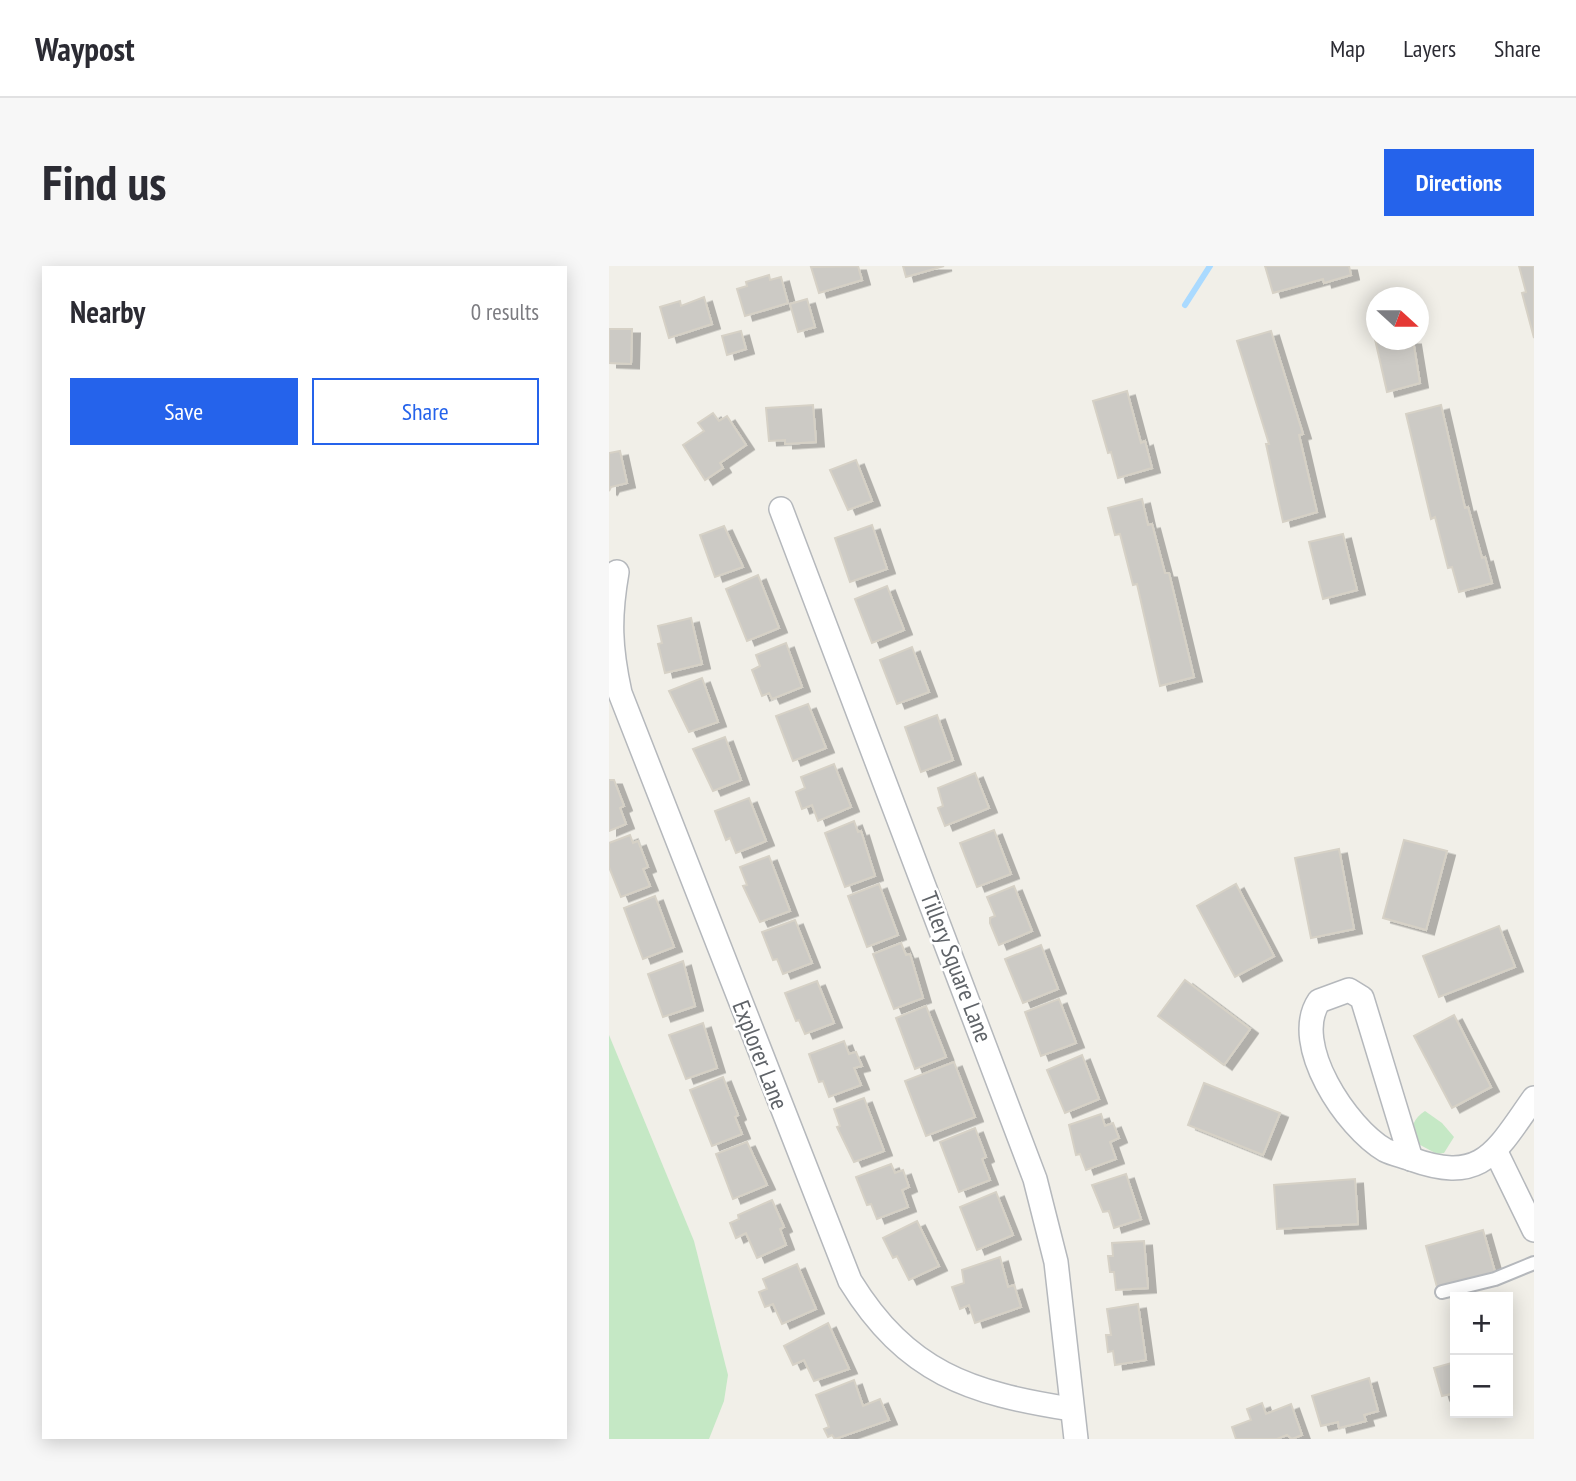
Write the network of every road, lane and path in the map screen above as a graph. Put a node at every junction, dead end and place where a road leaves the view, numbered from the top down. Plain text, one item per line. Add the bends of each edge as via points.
1 (781, 509) dead end
2 (617, 572) dead end
3 (1534, 1098) edge
4 (1496, 1152) junction
5 (1411, 1159) junction
6 (1534, 1230) edge
7 (1534, 1263) edge
8 (1442, 1292) dead end
9 (1071, 1409) junction
10 (1076, 1439) edge

1 - 9 street, Tillery Square Lane via 1035,1179 1056,1262
2 - 9 street, Explorer Lane via 610,647 621,693 850,1281 891,1336 946,1377 1012,1400
3 - 4 street
4 - 5 street via 1460,1170 1439,1169
4 - 6 street
5 - 5 street via 1386,1150 1362,1132 1325,1082 1311,1026 1319,1001 1349,990 1362,998
7 - 8 lane via 1495,1279
9 - 10 street, Tillery Square Lane

